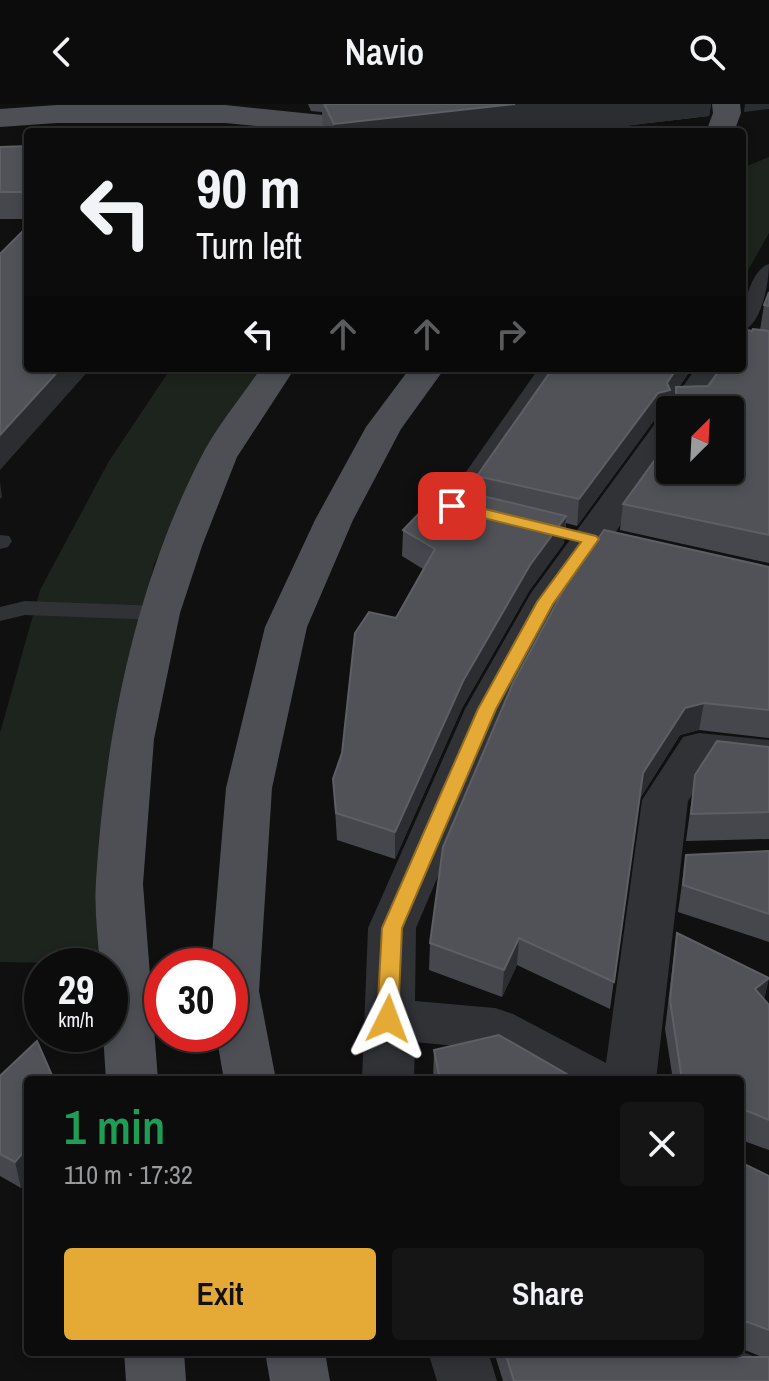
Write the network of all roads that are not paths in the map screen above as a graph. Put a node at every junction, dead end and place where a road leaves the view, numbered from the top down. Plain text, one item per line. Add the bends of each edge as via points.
1 (726, 104) edge
2 (0, 118) edge
3 (270, 118) junction
4 (289, 128) edge
5 (364, 128) edge
6 (721, 128) edge
7 (769, 269) edge
8 (746, 317) edge
9 (746, 341) edge
10 (769, 345) edge
11 (275, 372) edge
12 (425, 372) edge
13 (546, 372) edge
14 (711, 372) edge
15 (694, 396) edge
16 (656, 446) edge
17 (514, 521) edge
18 (583, 537) junction
19 (635, 549) edge
20 (160, 613) junction
21 (0, 614) edge
22 (769, 756) edge
23 (706, 860) edge
24 (659, 862) junction
25 (388, 1019) junction
26 (132, 1076) edge
27 (249, 1076) edge
28 (388, 1076) edge
29 (583, 1076) edge
30 (631, 1076) edge
31 (154, 1356) edge
32 (296, 1356) edge
33 (459, 1356) edge
34 (683, 1356) edge
35 (156, 1381) edge
36 (300, 1381) edge
37 (467, 1381) edge
38 (744, 1381) edge

1 - 6 main road
2 - 3 main road
3 - 4 main road
3 - 5 main road
7 - 8 lane
9 - 10 street
11 - 20 main road via 219,457
12 - 27 main road via 384,427 286,627 249,788 234,991
13 - 17 lane via 452,506
14 - 15 street
16 - 18 street
18 - 19 street
18 - 25 street via 487,709 392,928
20 - 21 lane via 25,608
20 - 26 main road via 132,739 119,884
22 - 24 street via 699,748 665,800
23 - 24 street
24 - 30 street
25 - 28 street
25 - 29 street via 495,1029
31 - 35 main road
32 - 36 main road
33 - 37 street
34 - 38 street

